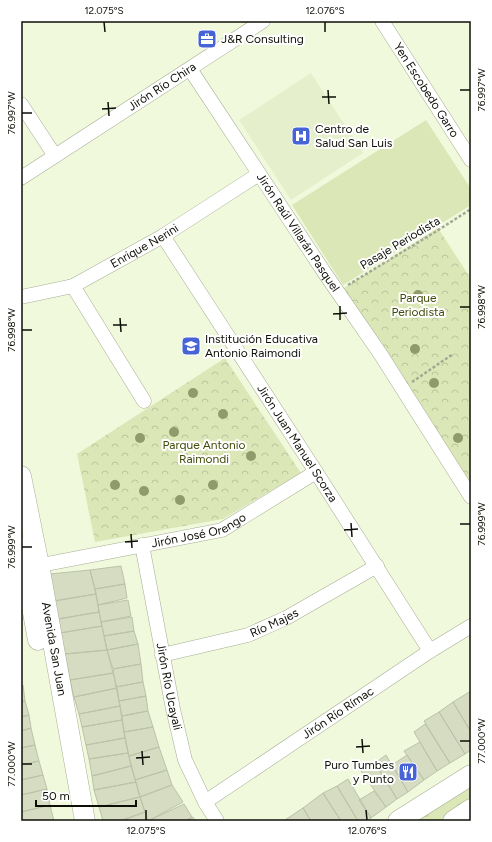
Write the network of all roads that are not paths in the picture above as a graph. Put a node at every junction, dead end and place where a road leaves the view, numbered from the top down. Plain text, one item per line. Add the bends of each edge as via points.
1 (263, 21) edge
2 (382, 21) edge
3 (190, 68) junction
4 (21, 104) edge
5 (55, 156) junction
6 (471, 160) edge
7 (259, 174) junction
8 (21, 178) edge
9 (163, 236) junction
10 (73, 286) junction
11 (21, 297) edge
12 (144, 401) dead end
13 (316, 472) junction
14 (21, 476) edge
15 (471, 497) edge
16 (142, 545) junction
17 (21, 547) edge
18 (377, 566) junction
19 (28, 568) edge
20 (471, 626) edge
21 (430, 651) junction
22 (162, 655) junction
23 (471, 775) edge
24 (205, 802) junction
25 (471, 809) edge
26 (71, 821) edge
27 (85, 821) edge
28 (217, 821) edge
29 (398, 821) edge
30 (453, 821) edge

1 - 3 street, Jirón Río Chira
2 - 6 street, Yen Escobedo Garro
3 - 5 street, Jirón Río Chira
3 - 7 street, Jirón Raúl Villarán Pasquel
4 - 5 street
5 - 8 street, Jirón Río Chira
7 - 9 street, Enrique Nerini
7 - 15 street, Jirón Raúl Villarán Pasquel via 402,388
9 - 10 street, Enrique Nerini
9 - 13 street, Jirón Juan Manuel Scorza
10 - 11 street, Enrique Nerini
10 - 12 street
13 - 16 street, Jirón José Orengo via 222,530
13 - 18 street, Jirón Juan Manuel Scorza
14 - 19 street, Avenida San Juan
16 - 19 street, Jirón José Orengo
16 - 22 street, Jirón Río Ucayali
17 - 19 street, Avenida San Juan
18 - 21 street, Jirón Juan Manuel Scorza
18 - 22 street, Río Majes via 286,618 248,635
19 - 26 street, Avenida San Juan
19 - 27 street, Avenida San Juan
20 - 21 street, Jirón Río Rímac
21 - 24 street, Jirón Río Rímac
22 - 24 street, Jirón Río Ucayali via 185,760
23 - 29 street
24 - 28 street, Jirón Río Ucayali
25 - 30 street

